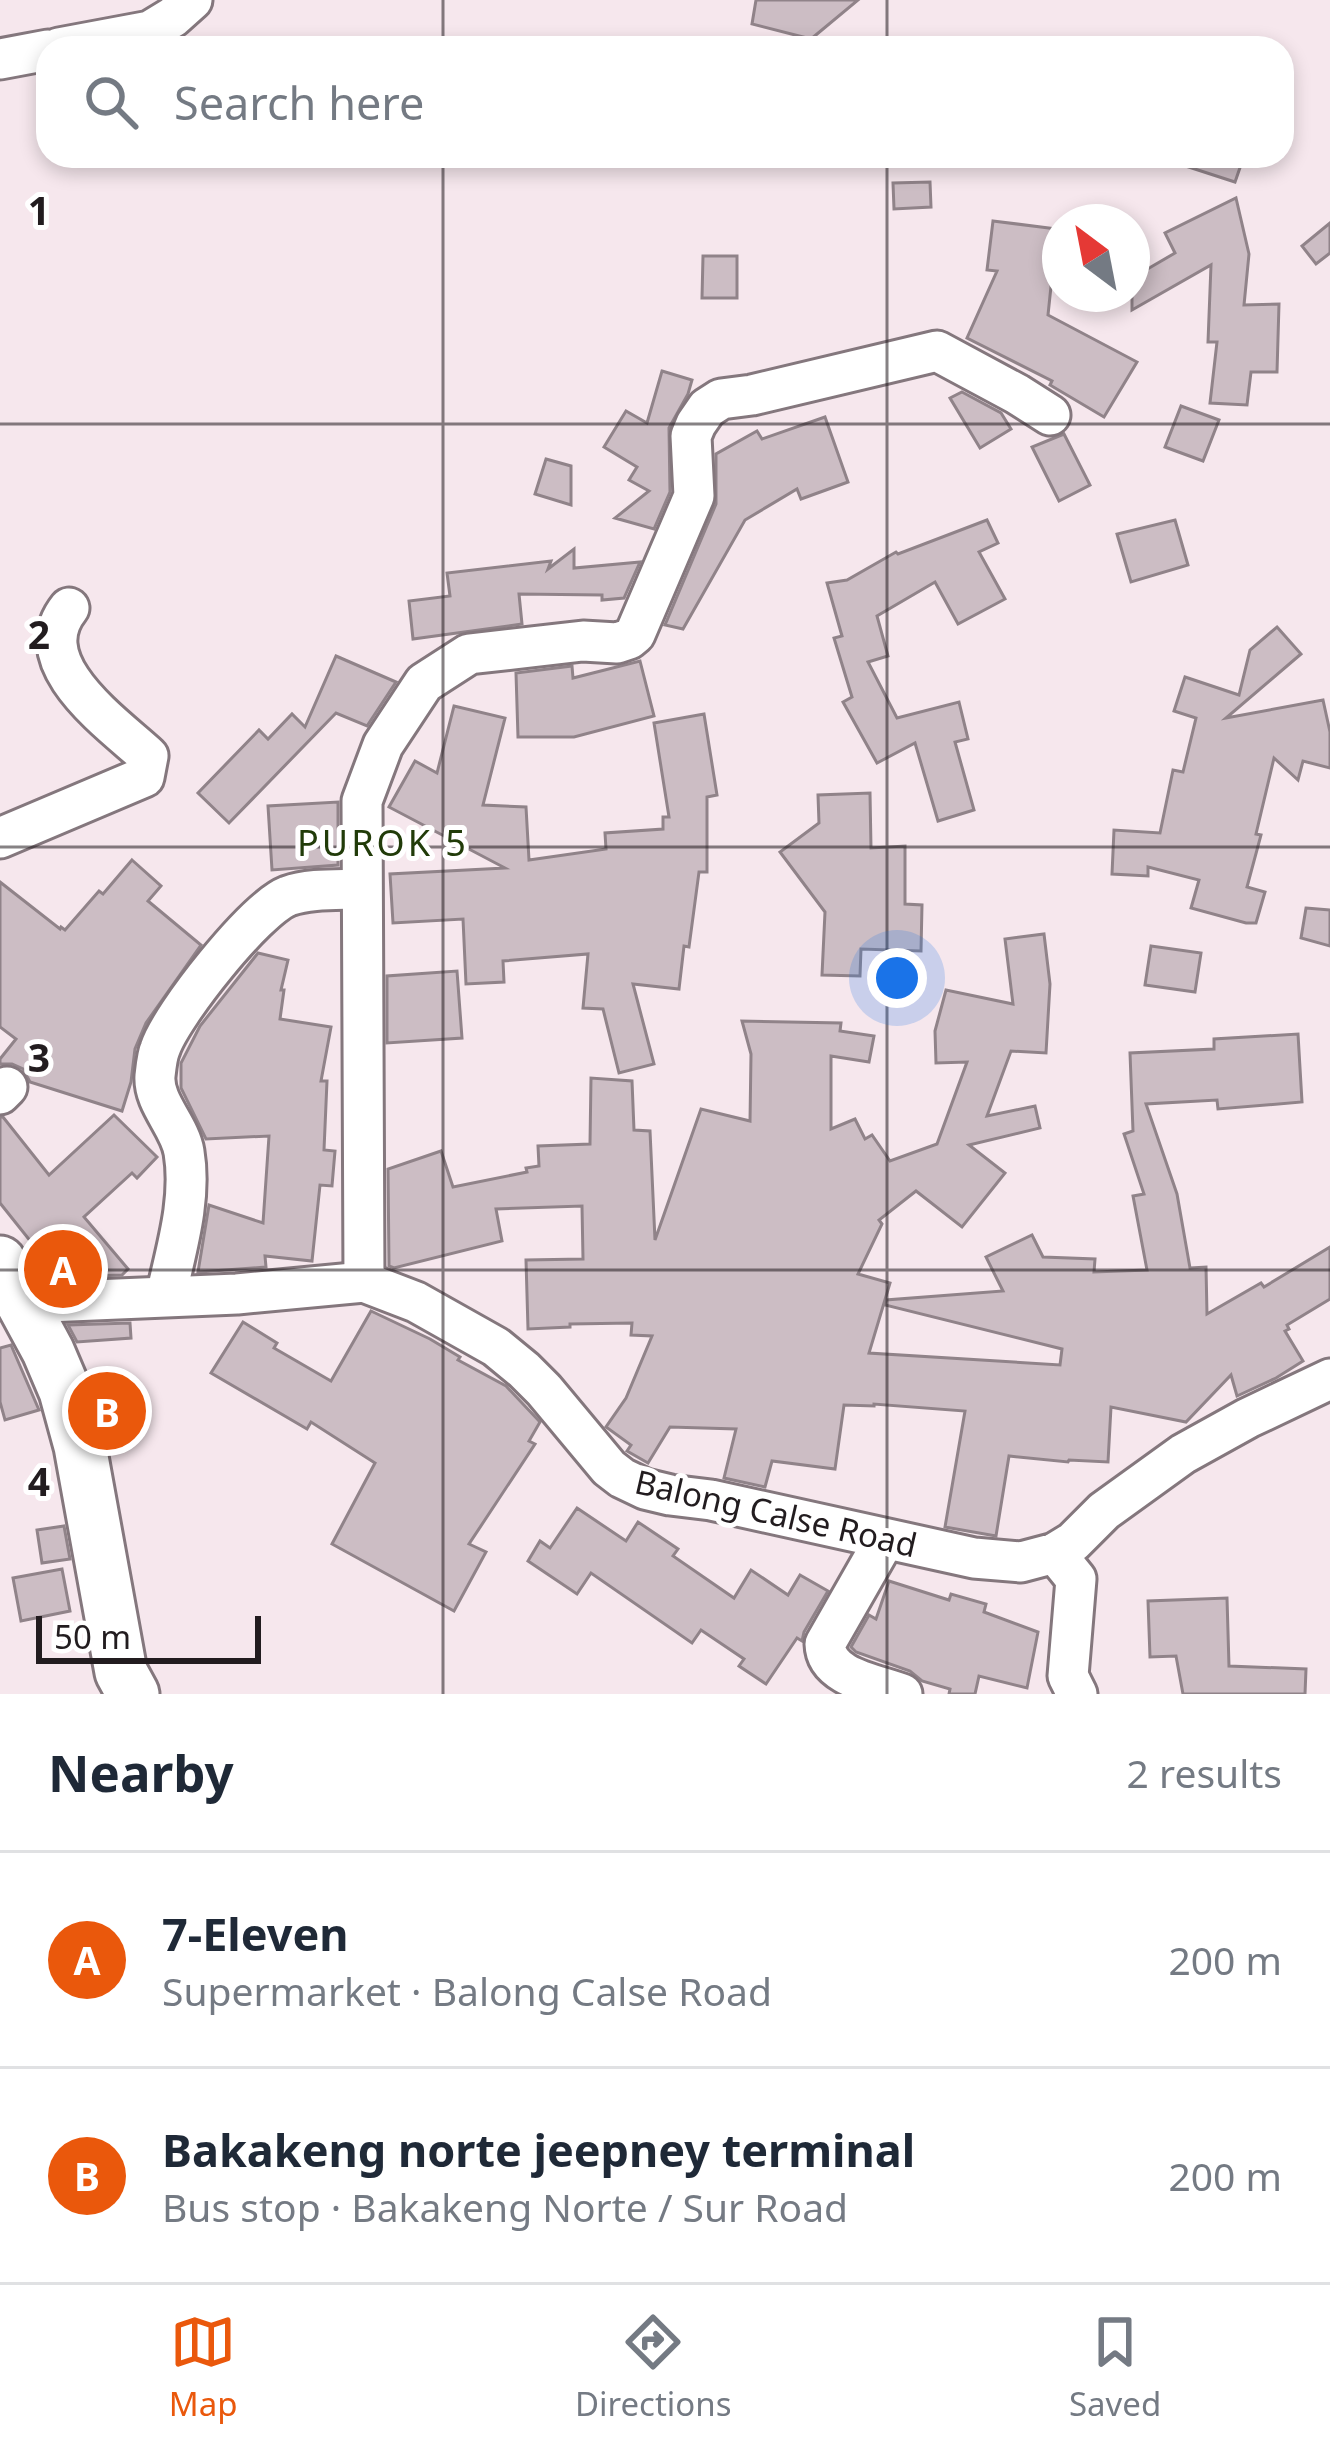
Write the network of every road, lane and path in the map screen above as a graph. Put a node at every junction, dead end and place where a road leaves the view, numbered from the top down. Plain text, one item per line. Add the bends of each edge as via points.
1 (192, 0) edge
2 (126, 36) edge
3 (36, 52) edge
4 (0, 59) edge
5 (1049, 415) dead end
6 (69, 608) dead end
7 (0, 838) edge
8 (361, 889) junction
9 (12, 1282) edge
10 (364, 1282) junction
11 (166, 1296) junction
12 (1330, 1379) edge
13 (885, 1539) junction
14 (1054, 1553) junction
15 (133, 1694) edge
16 (902, 1694) edge
17 (1077, 1694) edge

1 - 2 street via 150,31
3 - 4 street
5 - 8 street via 937,351 707,408 691,436 694,496 635,634 617,643 469,654 424,683 383,746 362,801
6 - 7 street via 57,642 66,675 148,756 144,777
8 - 10 street
8 - 11 street via 288,896 261,914 160,1046 154,1081 183,1147 186,1188
9 - 11 street, Balong Calse Road
9 - 15 main road via 65,1391 121,1672
10 - 11 street, Balong Calse Road
10 - 13 street, Balong Calse Road via 496,1347 622,1478
12 - 14 street via 1183,1454
13 - 14 street, Balong Calse Road via 1022,1562
13 - 16 street via 826,1657 836,1670
14 - 17 street via 1076,1579 1067,1676

